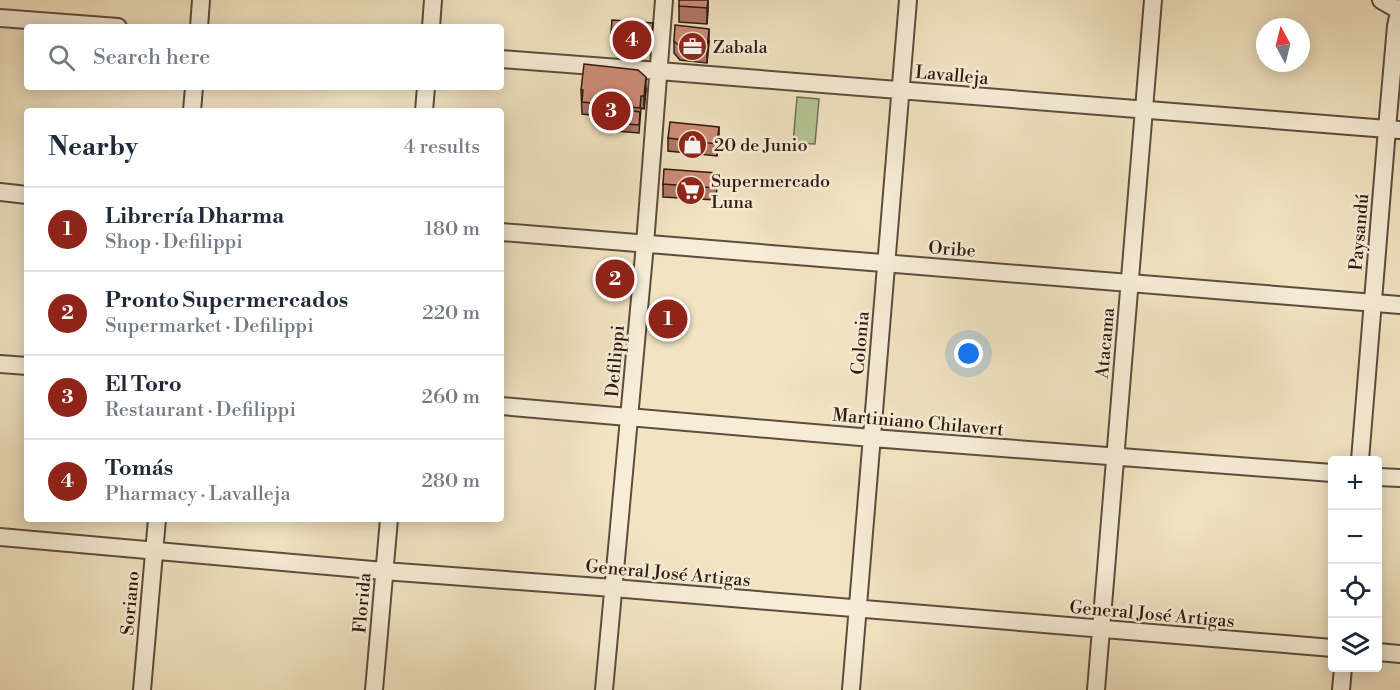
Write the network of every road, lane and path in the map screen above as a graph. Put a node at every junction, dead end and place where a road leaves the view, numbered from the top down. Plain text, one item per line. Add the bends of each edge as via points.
1 (201, 0) edge
2 (433, 0) edge
3 (664, 0) edge
4 (908, 0) edge
5 (1153, 0) edge
6 (1381, 0) edge
7 (1400, 10) edge
8 (0, 18) edge
9 (79, 24) edge
10 (199, 24) edge
11 (431, 24) edge
12 (504, 59) edge
13 (659, 70) junction
14 (194, 90) edge
15 (426, 90) edge
16 (901, 90) junction
17 (192, 108) edge
18 (424, 108) edge
19 (1144, 110) junction
20 (1393, 130) edge
21 (0, 192) edge
22 (24, 195) edge
23 (504, 232) edge
24 (645, 244) junction
25 (887, 264) junction
26 (1130, 283) junction
27 (1373, 302) junction
28 (1400, 305) edge
29 (0, 364) edge
30 (24, 366) edge
31 (504, 406) edge
32 (629, 416) junction
33 (872, 438) junction
34 (1360, 456) edge
35 (1115, 457) junction
36 (1328, 473) edge
37 (1382, 477) edge
38 (1400, 478) edge
39 (157, 522) edge
40 (388, 522) edge
41 (0, 537) edge
42 (155, 550) junction
43 (384, 571) junction
44 (613, 588) junction
45 (858, 609) junction
46 (1101, 629) junction
47 (1328, 648) edge
48 (1382, 652) edge
49 (1400, 654) edge
50 (1342, 672) edge
51 (142, 690) edge
52 (375, 690) edge
53 (604, 690) edge
54 (851, 690) edge
55 (1096, 690) edge
56 (1341, 690) edge

1 - 10 street
2 - 11 street
3 - 13 street, Defilippi
4 - 16 street, Colonia
5 - 19 street, Atacama
6 - 7 street
7 - 20 street, Paysandú via 1396,26
8 - 9 street
12 - 13 street, Lavalleja
13 - 16 street, Lavalleja
13 - 24 street, Defilippi
14 - 17 street
15 - 18 street
16 - 19 street, Lavalleja
16 - 25 street, Colonia
19 - 20 street, Lavalleja
19 - 26 street, Atacama
20 - 27 street, Paysandú
21 - 22 street
23 - 24 street, Oribe
24 - 25 street, Oribe
24 - 32 street, Defilippi
25 - 26 street, Oribe
25 - 33 street, Colonia
26 - 27 street, Oribe
26 - 35 street, Atacama
27 - 28 street, Oribe
27 - 34 street, Paysandú
29 - 30 street
31 - 32 street, Martiniano Chilavert
32 - 33 street, Martiniano Chilavert
32 - 44 street, Defilippi
33 - 35 street, Martiniano Chilavert
33 - 45 street, Colonia
35 - 36 street, Martiniano Chilavert
35 - 46 street, Atacama
37 - 38 street
39 - 42 street, Soriano
40 - 43 street, Florida
41 - 42 street, General José Artigas
42 - 43 street, General José Artigas
42 - 51 street, Soriano
43 - 44 street, General José Artigas
43 - 52 street, Florida
44 - 45 street, General José Artigas
44 - 53 street, Defilippi
45 - 46 street, General José Artigas
45 - 54 street, Colonia
46 - 47 street, General José Artigas
46 - 55 street, Atacama
48 - 49 street
50 - 56 street

